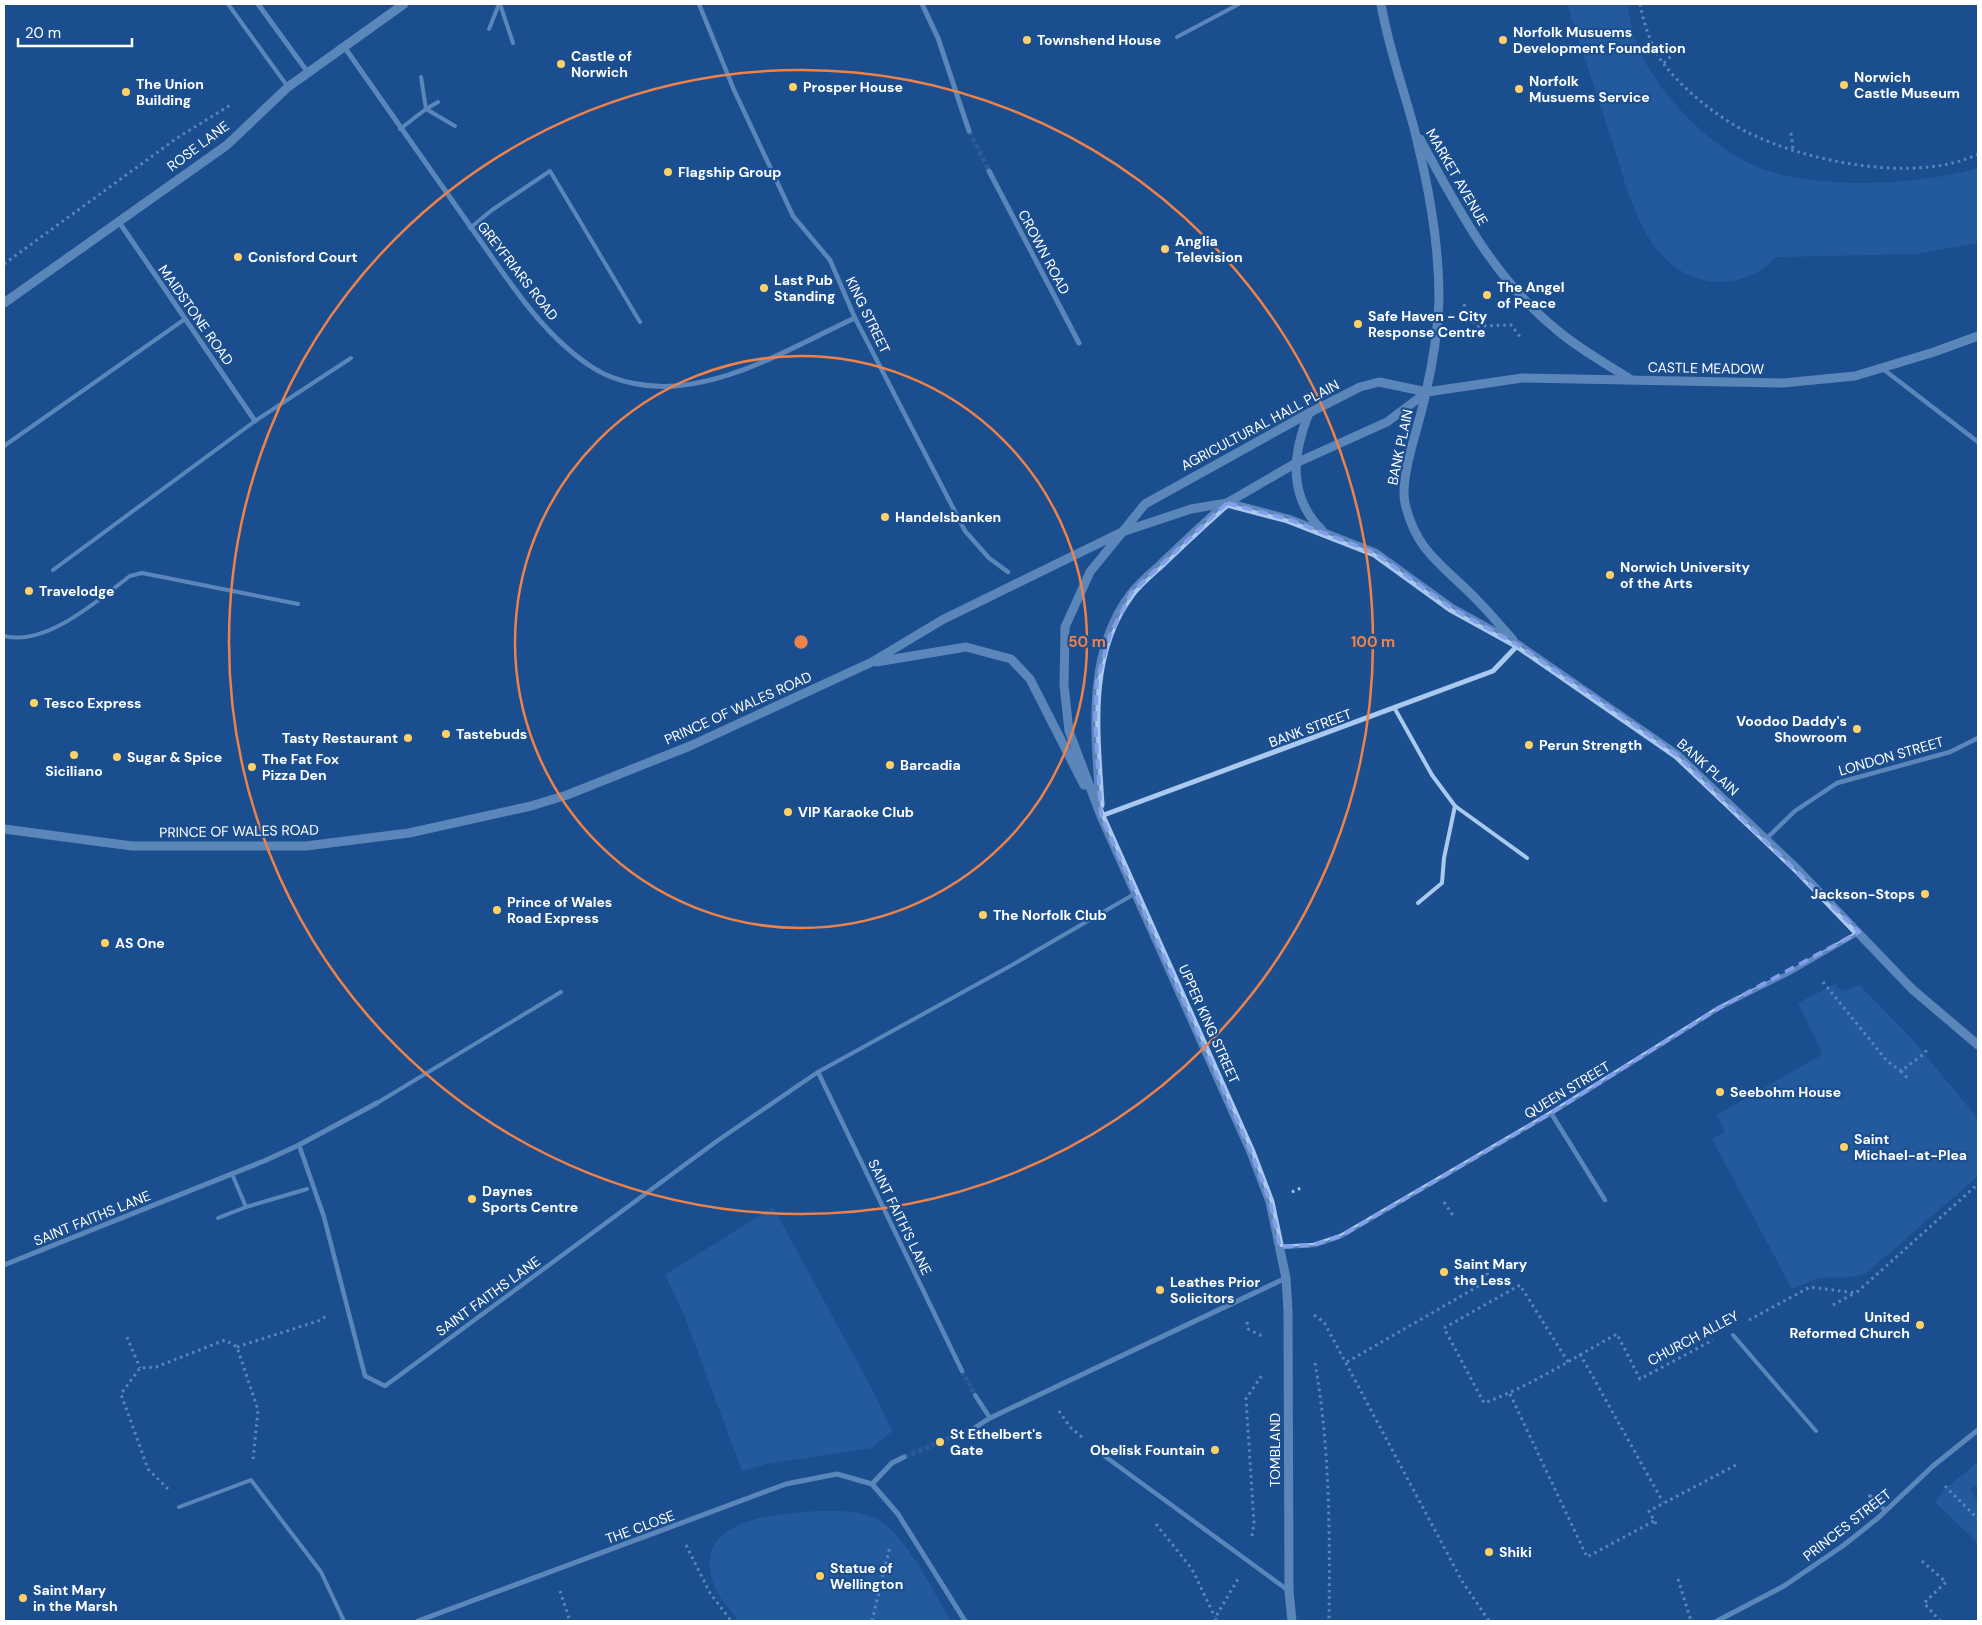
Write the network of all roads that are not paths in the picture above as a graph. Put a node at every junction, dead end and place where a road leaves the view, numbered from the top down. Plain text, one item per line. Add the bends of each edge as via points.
1 (228, 4) edge
2 (258, 4) edge
3 (404, 4) edge
4 (500, 4) edge
5 (699, 4) edge
6 (924, 4) edge
7 (1238, 4) edge
8 (1381, 4) edge
9 (489, 29) dead end
10 (1177, 37) dead end
11 (512, 43) dead end
12 (345, 48) junction
13 (309, 74) junction
14 (421, 77) dead end
15 (288, 87) junction
16 (438, 102) dead end
17 (426, 109) junction
18 (455, 126) dead end
19 (1414, 128) junction
20 (400, 129) junction
21 (969, 130) tunnel mouth
22 (989, 171) tunnel mouth
23 (119, 222) junction
24 (470, 228) junction
25 (4, 303) edge
26 (855, 318) junction
27 (185, 320) junction
28 (640, 322) dead end
29 (1978, 336) edge
30 (1079, 343) dead end
31 (351, 358) dead end
32 (1883, 369) junction
33 (1630, 379) junction
34 (1426, 392) junction
35 (1309, 413) junction
36 (255, 421) junction
37 (1978, 442) edge
38 (4, 446) edge
39 (1296, 463) junction
40 (1227, 503) junction
41 (1122, 532) junction
42 (1326, 533) junction
43 (53, 570) dead end
44 (1008, 572) dead end
45 (298, 604) dead end
46 (4, 636) edge
47 (1518, 646) junction
48 (872, 662) junction
49 (1395, 709) junction
50 (1978, 738) edge
51 (1454, 806) junction
52 (1101, 816) junction
53 (4, 829) edge
54 (1766, 839) junction
55 (1527, 858) dead end
56 (1136, 893) junction
57 (1418, 903) dead end
58 (1859, 932) junction
59 (561, 992) dead end
60 (1976, 1044) edge
61 (1978, 1052) edge
62 (818, 1072) junction
63 (377, 1103) joint
64 (1551, 1113) junction
65 (299, 1146) junction
66 (232, 1174) junction
67 (307, 1189) dead end
68 (1605, 1200) dead end
69 (246, 1207) junction
70 (218, 1218) dead end
71 (1280, 1247) junction
72 (4, 1266) edge
73 (1286, 1278) junction
74 (1733, 1335) dead end
75 (962, 1371) tunnel mouth
76 (975, 1395) tunnel mouth
77 (990, 1418) junction
78 (976, 1427) tunnel mouth
79 (1978, 1430) edge
80 (1816, 1431) dead end
81 (1099, 1452) road end
82 (904, 1457) tunnel mouth
83 (872, 1484) junction
84 (1870, 1496) dead end
85 (179, 1506) road end
86 (1886, 1511) junction
87 (1289, 1591) junction
88 (344, 1621) edge
89 (418, 1621) edge
90 (965, 1621) edge
91 (1292, 1621) edge
92 (1717, 1621) edge

1 - 15 lane
2 - 13 street
3 - 12 street, ROSE LANE
4 - 9 lane
4 - 11 lane
5 - 26 street, KING STREET via 734,90 793,216 830,260
6 - 21 street
7 - 10 lane
8 - 19 street, MARKET AVENUE
12 - 13 street, ROSE LANE
12 - 20 street, GREYFRIARS ROAD
13 - 15 street, ROSE LANE
14 - 17 lane
15 - 23 street, ROSE LANE via 227,144
16 - 17 lane
17 - 18 lane
17 - 20 lane
19 - 33 street, MARKET AVENUE via 1466,223 1520,295 1576,345
19 - 34 street, MARKET AVENUE via 1434,217 1438,252 1439,301
20 - 24 street, GREYFRIARS ROAD
22 - 30 street, CROWN ROAD
23 - 25 street, ROSE LANE
23 - 27 street, MAIDSTONE ROAD
24 - 26 street, GREYFRIARS ROAD via 505,277 555,337 596,369 620,380 675,386 724,376
24 - 28 lane via 550,171
26 - 44 street, KING STREET via 965,531 989,558
27 - 36 street, MAIDSTONE ROAD
27 - 38 lane
29 - 32 street, CASTLE MEADOW
31 - 36 lane
32 - 33 street, CASTLE MEADOW via 1855,376 1783,383
32 - 37 street
33 - 34 street, CASTLE MEADOW via 1522,378
34 - 35 street, AGRICULTURAL HALL PLAIN via 1379,382 1360,387
34 - 39 street, PRINCE OF WALES ROAD via 1387,422
34 - 47 street, BANK PLAIN via 1405,485 1404,501 1409,518 1419,541 1438,565 1467,590
35 - 39 street, BANK PLAIN via 1299,438
35 - 41 street, AGRICULTURAL HALL PLAIN via 1145,504
36 - 43 lane
39 - 40 street, PRINCE OF WALES ROAD
39 - 42 street, BANK PLAIN via 1300,500 1309,517
40 - 41 street, PRINCE OF WALES ROAD via 1183,511
40 - 42 street, BANK PLAIN via 1259,510
40 - 52 street, UPPER KING STREET via 1131,593 1110,635 1097,680 1095,720
41 - 48 street, PRINCE OF WALES ROAD via 942,620
41 - 52 street, UPPER KING STREET via 1090,572 1065,627 1064,685 1070,731
42 - 47 street, BANK PLAIN via 1375,552 1451,608
45 - 46 lane via 142,574 130,576 64,624 37,634
47 - 49 street, BANK STREET via 1494,671
47 - 54 street, BANK PLAIN via 1677,755
48 - 52 street, UPPER KING STREET via 966,647 1011,658 1030,679
48 - 53 street, PRINCE OF WALES ROAD via 690,746 567,795 532,806 409,833 306,846 172,847 132,846
49 - 51 lane via 1432,775
49 - 52 street, BANK STREET
50 - 54 street, LONDON STREET via 1950,752 1837,783 1794,811
51 - 55 lane
51 - 57 lane via 1442,883
52 - 56 street, UPPER KING STREET
54 - 58 street, BANK PLAIN
56 - 62 lane
56 - 71 street, UPPER KING STREET via 1251,1152 1270,1202
58 - 60 street, BANK PLAIN via 1912,989
58 - 64 street, QUEEN STREET via 1719,1008
59 - 63 lane
60 - 61 street
62 - 65 street, SAINT FAITHS LANE via 717,1141 385,1386 365,1376 324,1217
62 - 75 street, SAINT FAITH'S LANE
63 - 65 street, SAINT FAITHS LANE
64 - 68 street
64 - 71 street, QUEEN STREET via 1341,1236 1314,1244
65 - 66 street, SAINT FAITHS LANE
66 - 69 lane
66 - 72 street, SAINT FAITHS LANE
67 - 69 lane
69 - 70 lane
71 - 73 street, TOMBLAND
73 - 77 street
73 - 87 street, TOMBLAND
74 - 80 lane
76 - 77 street
77 - 78 street
79 - 86 street, PRINCES STREET via 1933,1466
81 - 87 street
82 - 83 street via 892,1463
83 - 89 street, THE CLOSE via 836,1474 786,1484
83 - 90 street via 898,1514
84 - 86 lane
85 - 88 lane via 251,1480 321,1572
86 - 92 street, PRINCES STREET via 1844,1545 1784,1586
87 - 91 street, TOMBLAND

